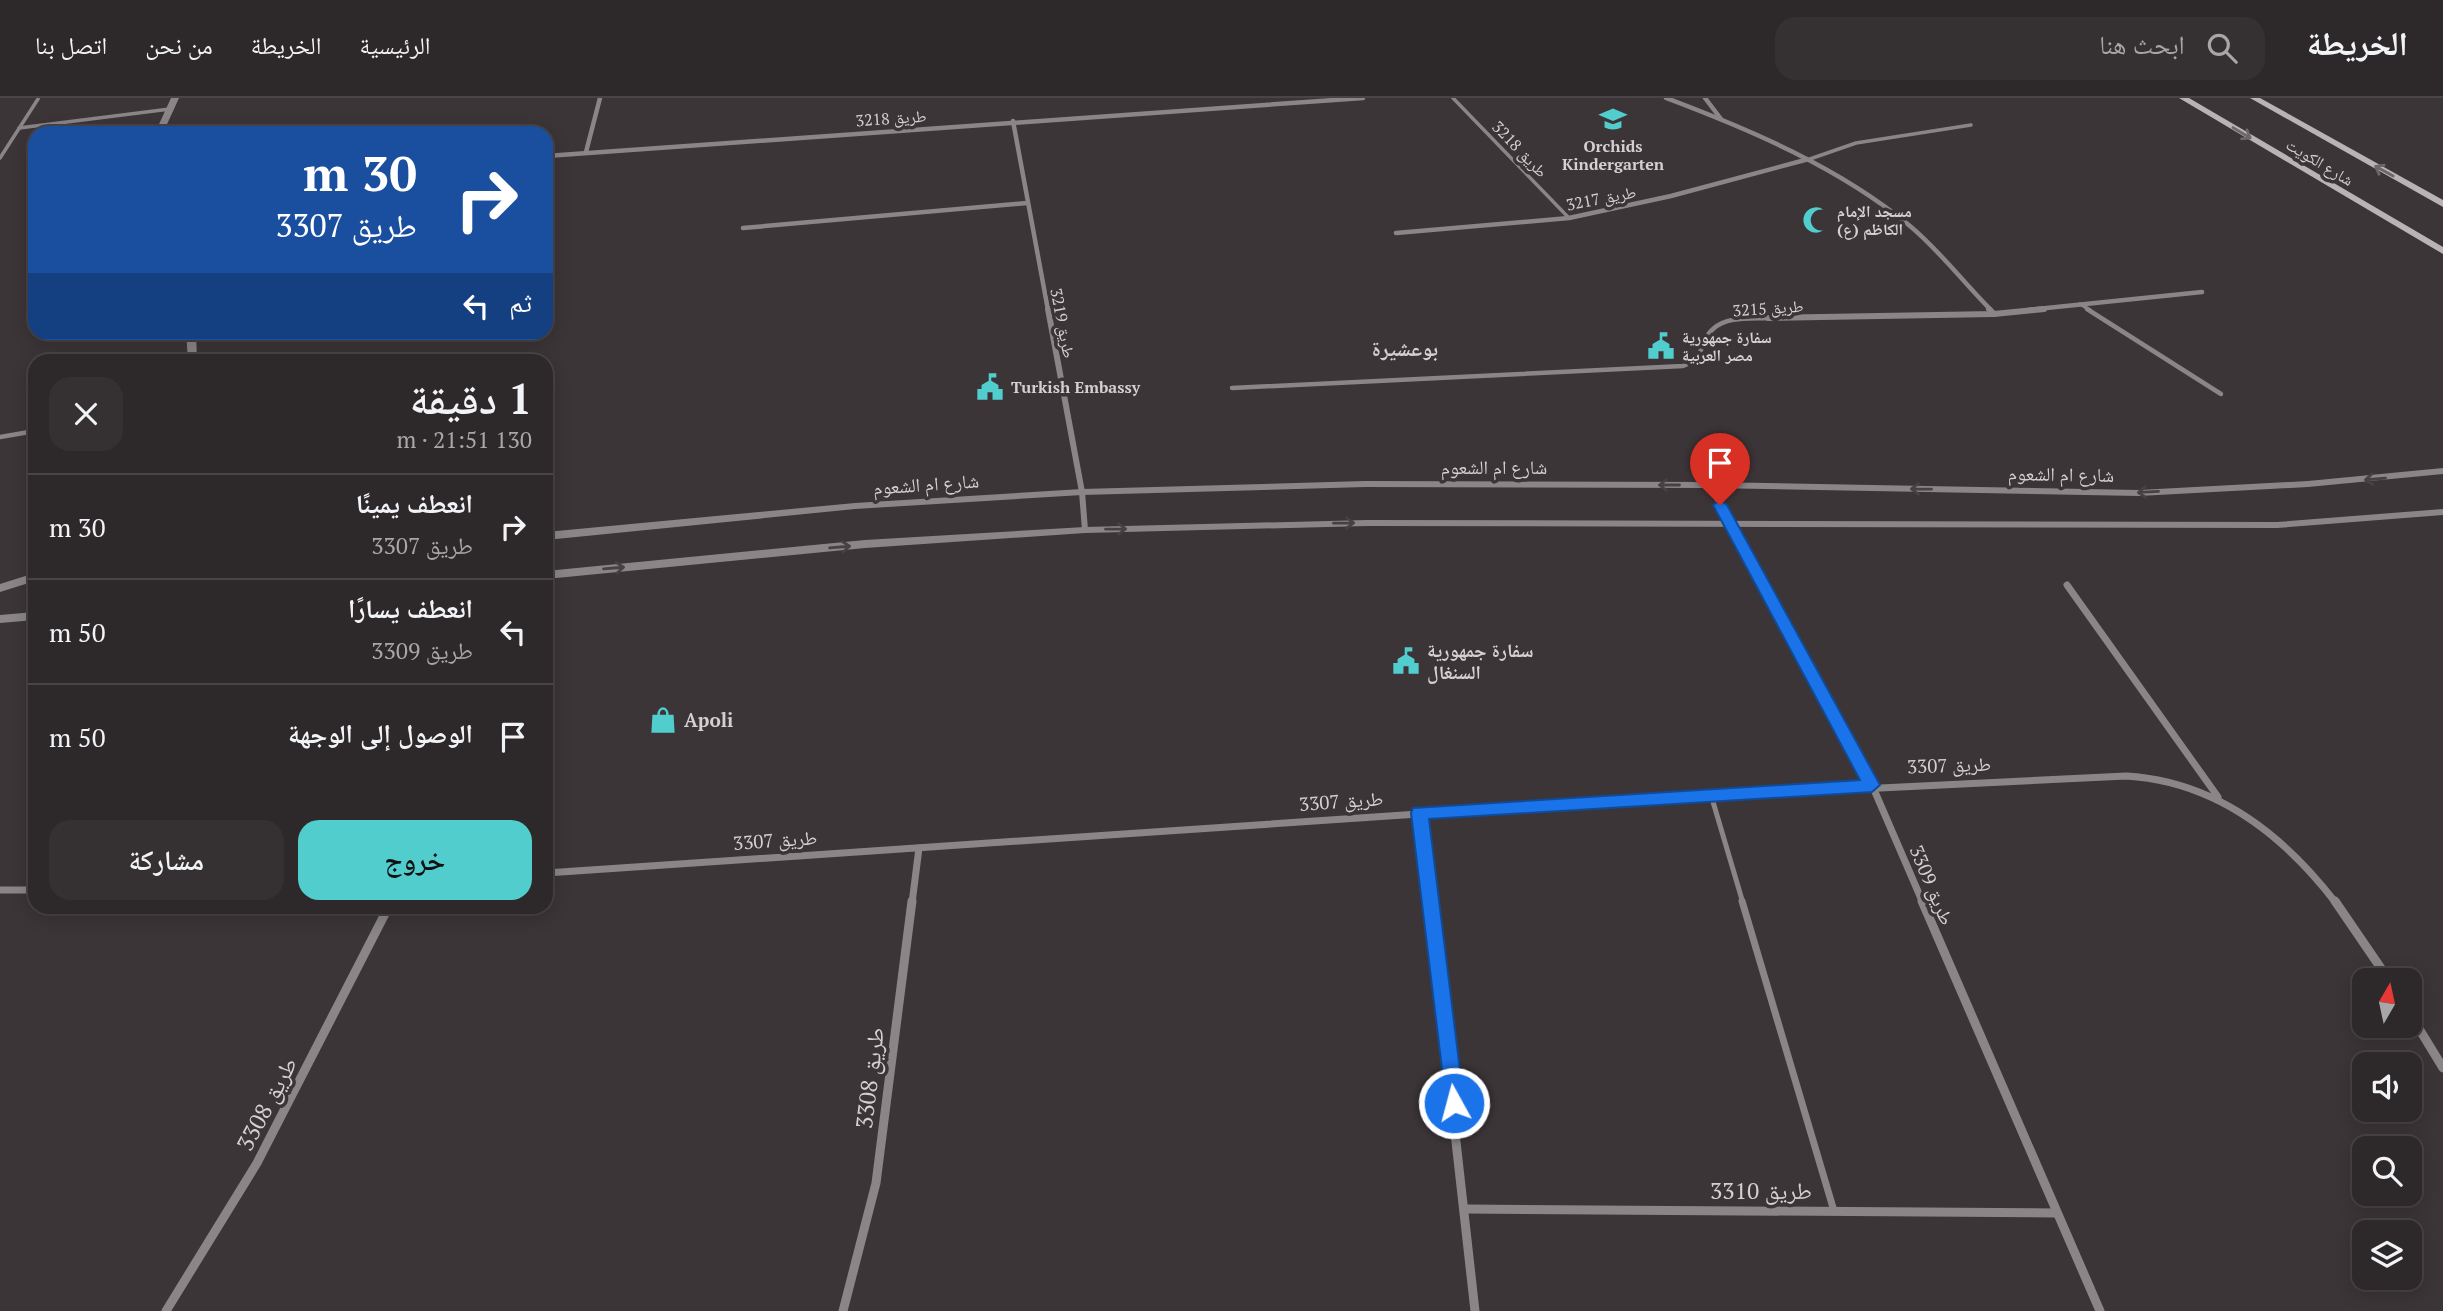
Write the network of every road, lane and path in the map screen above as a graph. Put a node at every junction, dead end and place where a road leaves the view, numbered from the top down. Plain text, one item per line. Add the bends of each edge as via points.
1 (175, 98) edge
2 (600, 98) edge
3 (1363, 98) edge
4 (1453, 98) edge
5 (1666, 98) edge
6 (1705, 98) edge
7 (2183, 98) edge
8 (2253, 98) edge
9 (38, 99) edge
10 (170, 109) junction
11 (1722, 120) junction
12 (1013, 121) junction
13 (1971, 125) dead end
14 (35, 126) edge
15 (162, 126) edge
16 (28, 127) edge
17 (19, 128) junction
18 (586, 152) junction
19 (553, 155) edge
20 (0, 158) edge
21 (1805, 160) junction
22 (1027, 203) junction
23 (2443, 204) edge
24 (1569, 218) junction
25 (743, 228) dead end
26 (1396, 233) dead end
27 (2443, 251) edge
28 (2202, 292) dead end
29 (2080, 304) junction
30 (1994, 314) junction
31 (1768, 318) joint
32 (1232, 388) dead end
33 (2221, 394) dead end
34 (28, 431) edge
35 (0, 437) edge
36 (2443, 471) edge
37 (1710, 485) junction
38 (1082, 492) junction
39 (2443, 513) edge
40 (1731, 524) junction
41 (1085, 530) junction
42 (553, 535) edge
43 (553, 574) edge
44 (28, 579) edge
45 (2067, 585) dead end
46 (0, 588) edge
47 (28, 617) edge
48 (0, 619) edge
49 (1872, 785) junction
50 (1711, 795) junction
51 (2218, 798) junction
52 (1419, 813) junction
53 (919, 848) junction
54 (553, 873) edge
55 (0, 890) edge
56 (28, 890) edge
57 (385, 914) edge
58 (2382, 968) edge
59 (2422, 1034) edge
60 (2443, 1068) edge
61 (1466, 1209) junction
62 (1833, 1211) junction
63 (2056, 1213) junction
64 (166, 1311) edge
65 (843, 1311) edge
66 (1475, 1311) edge
67 (2100, 1311) edge

1 - 10 street
2 - 18 street
3 - 12 street, طريق 3218
4 - 24 lane, طريق 3218
5 - 11 street
6 - 11 street
7 -> 27 main road, شارع الكويت
23 -> 8 main road, شارع الكويت
9 - 17 lane
10 - 14 lane
10 - 15 street
11 - 21 street
12 - 18 street, طريق 3218
12 - 22 street, طريق 3219
13 - 21 lane via 1856,143
16 - 17 lane
17 - 20 lane
18 - 19 street, طريق 3218
21 - 24 street, طريق 3217
21 - 30 street via 1856,185 1912,227
22 - 25 street
22 - 38 street, طريق 3219
24 - 26 street, طريق 3217
28 - 29 street, طريق 3215
29 - 30 street, طريق 3215
29 - 33 lane
30 - 31 street, طريق 3215
31 - 32 lane, طريق 3215 via 1728,321 1716,327 1709,334 1704,354 1683,366
34 - 35 lane
36 -> 37 street, شارع ام الشعوم via 2139,493
37 -> 38 street, شارع ام الشعوم via 1365,484
37 - 40 street, طريق 3309
38 - 41 street, طريق 3219
38 - 42 street, شارع ام الشعوم via 855,506
39 - 40 street via 2224,526
41 -> 40 street via 1367,523
40 - 49 street, طريق 3309
43 -> 41 street via 865,544
44 - 46 street
45 - 51 street
47 - 48 street
49 - 50 street, طريق 3307
49 - 51 street, طريق 3307 via 2125,776 2178,782
49 - 63 street, طريق 3309
50 - 52 street, طريق 3307
50 - 62 lane
51 - 58 street, طريق 3307 via 2272,833 2312,872
52 - 53 street, طريق 3307
52 - 61 street
53 - 54 street, طريق 3307
53 - 65 street, طريق 3308 via 876,1183
55 - 56 street
57 - 64 street, طريق 3308 via 280,1123 216,1237
59 - 60 street
61 - 62 street, طريق 3310
61 - 66 street
62 - 63 street, طريق 3310
63 - 67 street, طريق 3309

